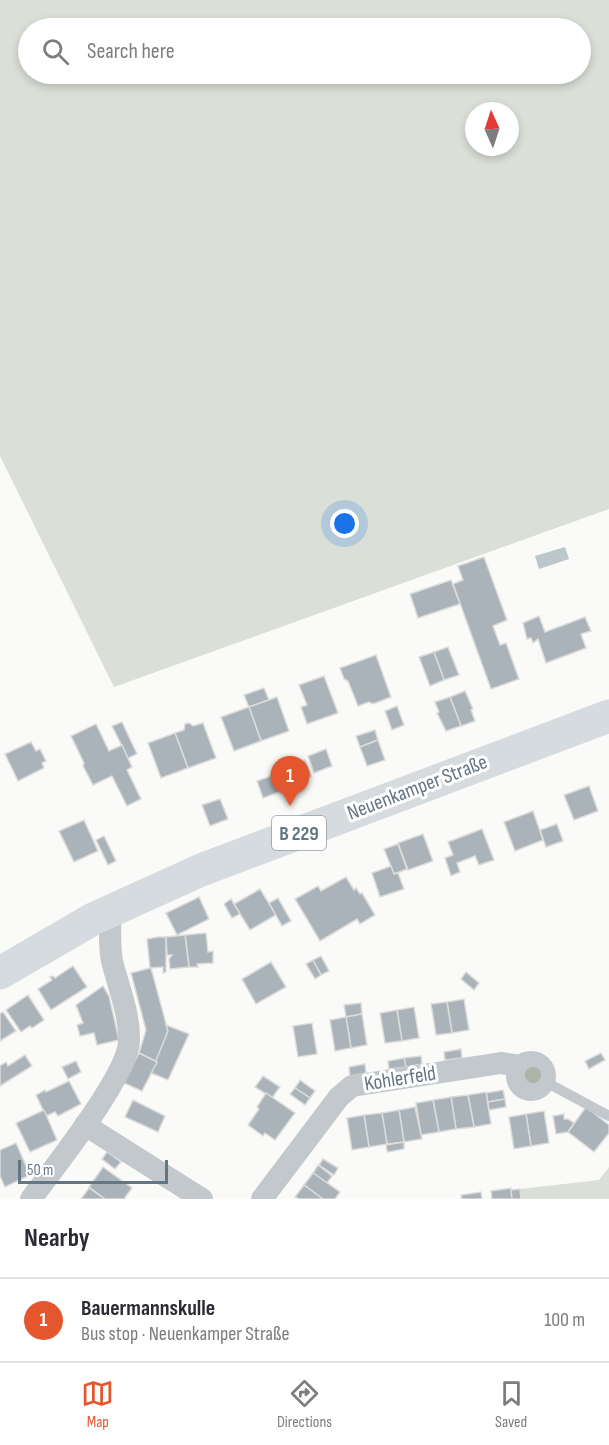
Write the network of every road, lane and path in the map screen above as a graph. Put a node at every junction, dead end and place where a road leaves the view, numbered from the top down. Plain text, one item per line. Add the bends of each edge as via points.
1 (609, 716) edge
2 (111, 910) junction
3 (0, 973) edge
4 (544, 1081) joint
5 (609, 1116) edge
6 (85, 1125) junction
7 (31, 1199) edge
8 (202, 1199) edge
9 (262, 1199) edge

1 - 2 main road, Neuenkamper Straße / B 229 via 238,855
2 - 3 main road, Neuenkamper Straße / B 229
2 - 6 street via 112,959 130,1042 116,1075
4 - 5 lane, Kohlerfeld
4 - 9 street, Kohlerfeld via 538,1088 525,1089 517,1078 521,1066 501,1063 352,1086 339,1097
6 - 7 street
6 - 8 street

